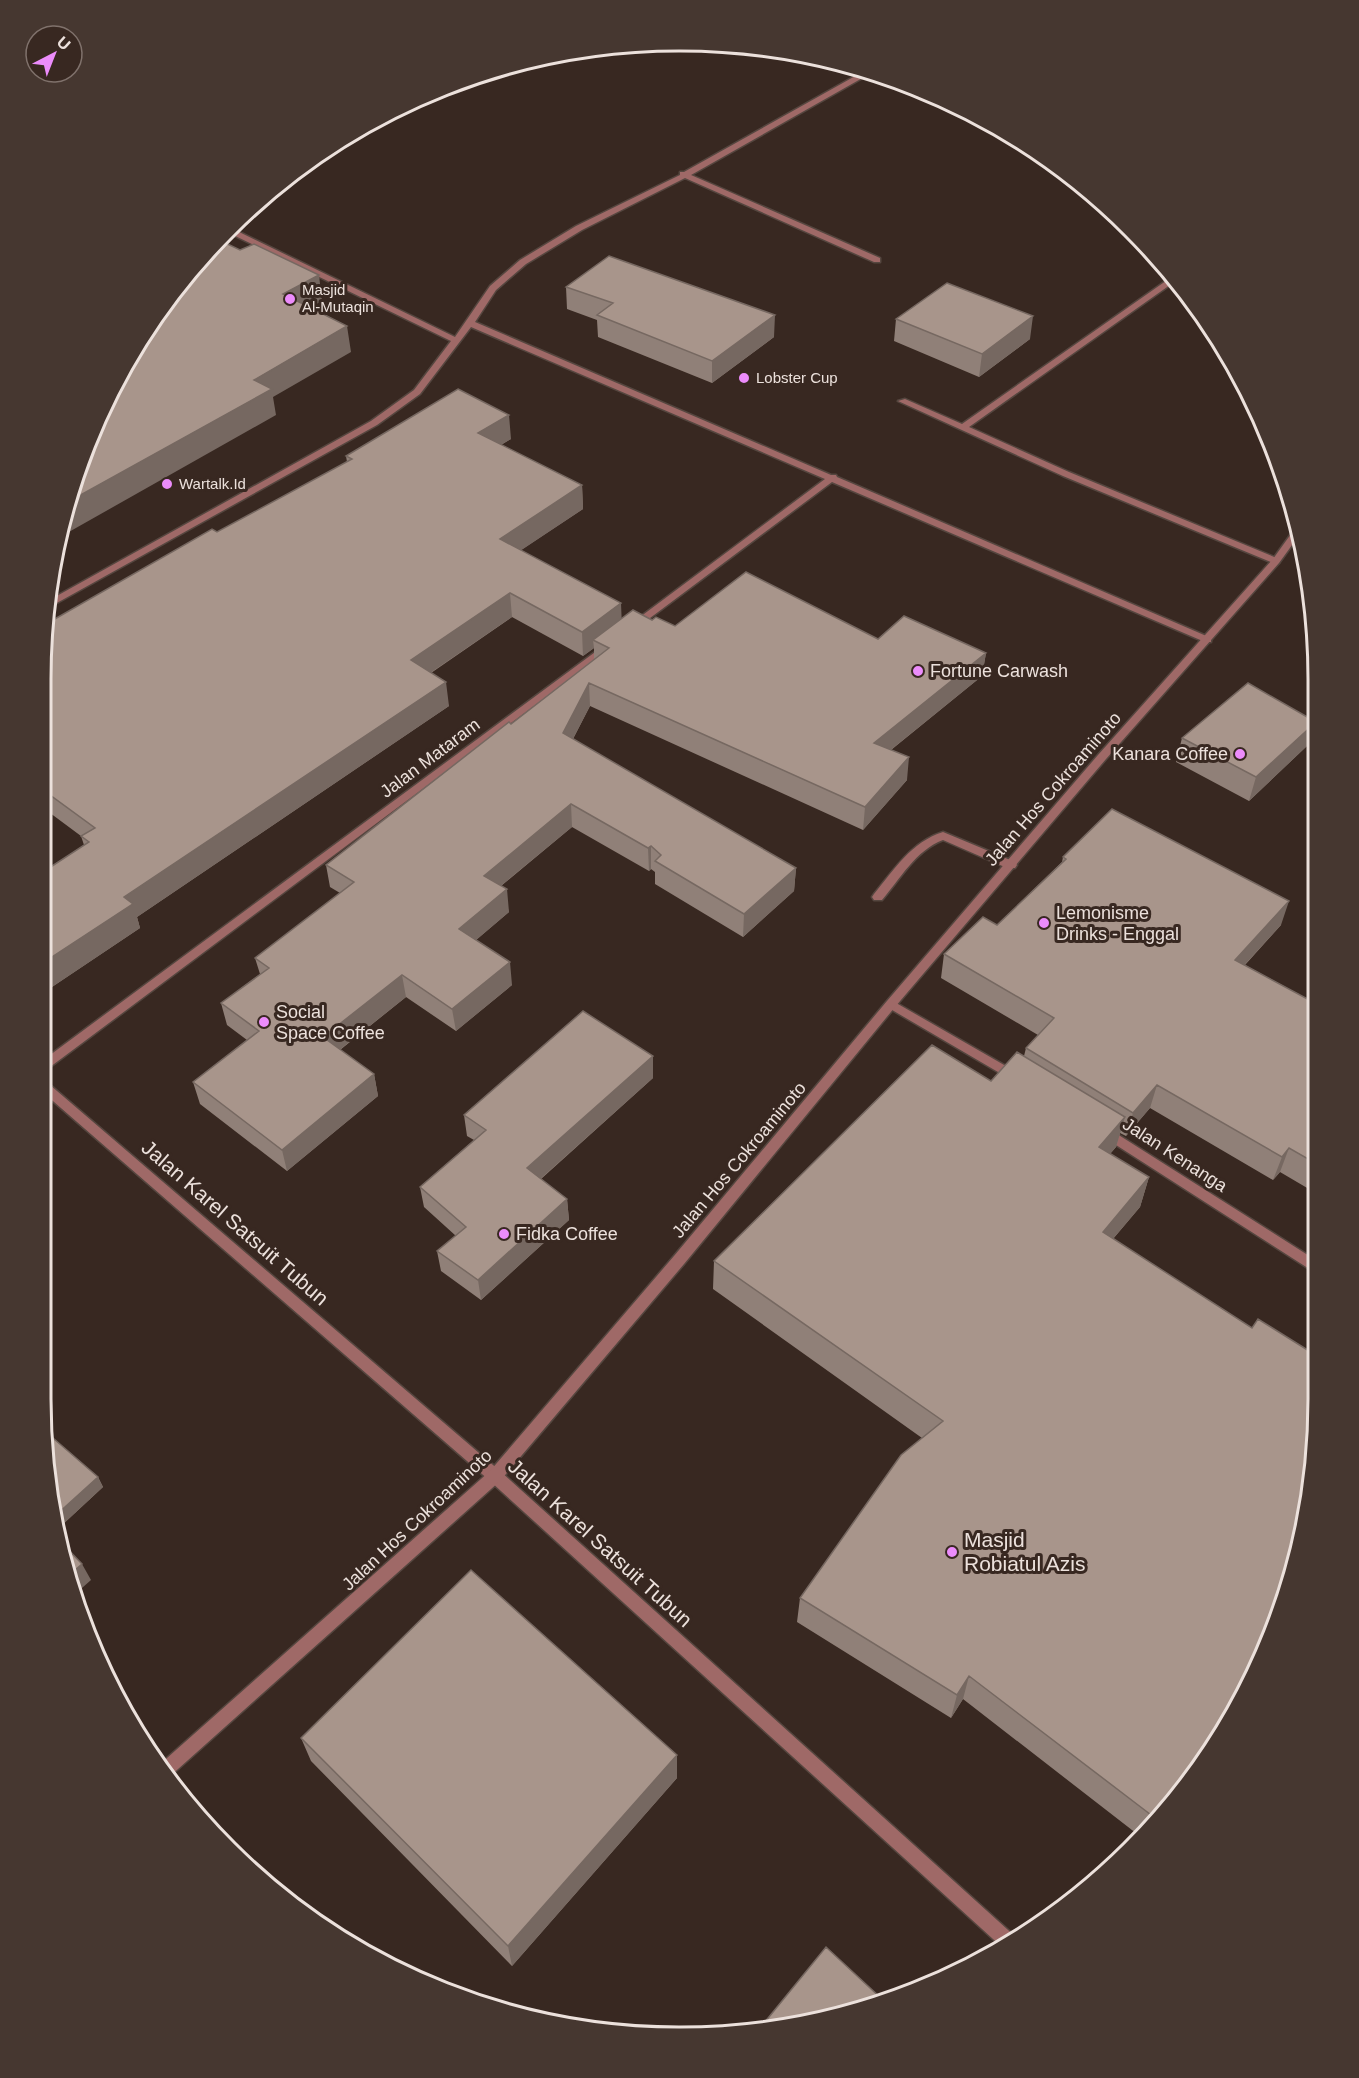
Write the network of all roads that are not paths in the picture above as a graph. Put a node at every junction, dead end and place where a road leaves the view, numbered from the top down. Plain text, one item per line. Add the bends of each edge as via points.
1 (859, 77) edge
2 (683, 174) junction
3 (236, 234) edge
4 (877, 260) dead end
5 (1167, 284) edge
6 (470, 323) junction
7 (455, 340) junction
8 (902, 401) dead end
9 (962, 428) junction
10 (833, 477) junction
11 (1292, 539) edge
12 (1276, 561) junction
13 (56, 601) edge
14 (622, 635) edge
15 (1208, 639) junction
16 (612, 642) edge
17 (1011, 865) junction
18 (878, 897) dead end
19 (891, 1004) junction
20 (51, 1061) edge
21 (1022, 1081) edge
22 (51, 1092) edge
23 (1092, 1123) edge
24 (1308, 1262) edge
25 (495, 1476) junction
26 (170, 1766) edge
27 (1003, 1937) edge

1 - 2 street
2 - 4 street
2 - 6 street via 522,262 493,288
3 - 7 street
5 - 9 street
6 - 7 street
6 - 10 street
7 - 13 street via 417,392 374,423
8 - 9 street
9 - 12 street
10 - 14 street
10 - 15 street
11 - 12 street, Jalan Hos Cokroaminoto
12 - 15 street, Jalan Hos Cokroaminoto
15 - 17 street, Jalan Hos Cokroaminoto
16 - 20 street, Jalan Mataram
17 - 18 street via 943,836 933,838
17 - 19 street, Jalan Hos Cokroaminoto
19 - 21 street
19 - 25 street, Jalan Hos Cokroaminoto
22 - 25 street, Jalan Karel Satsuit Tubun
23 - 24 street, Jalan Kenanga
25 - 26 street, Jalan Hos Cokroaminoto
25 - 27 street, Jalan Karel Satsuit Tubun

